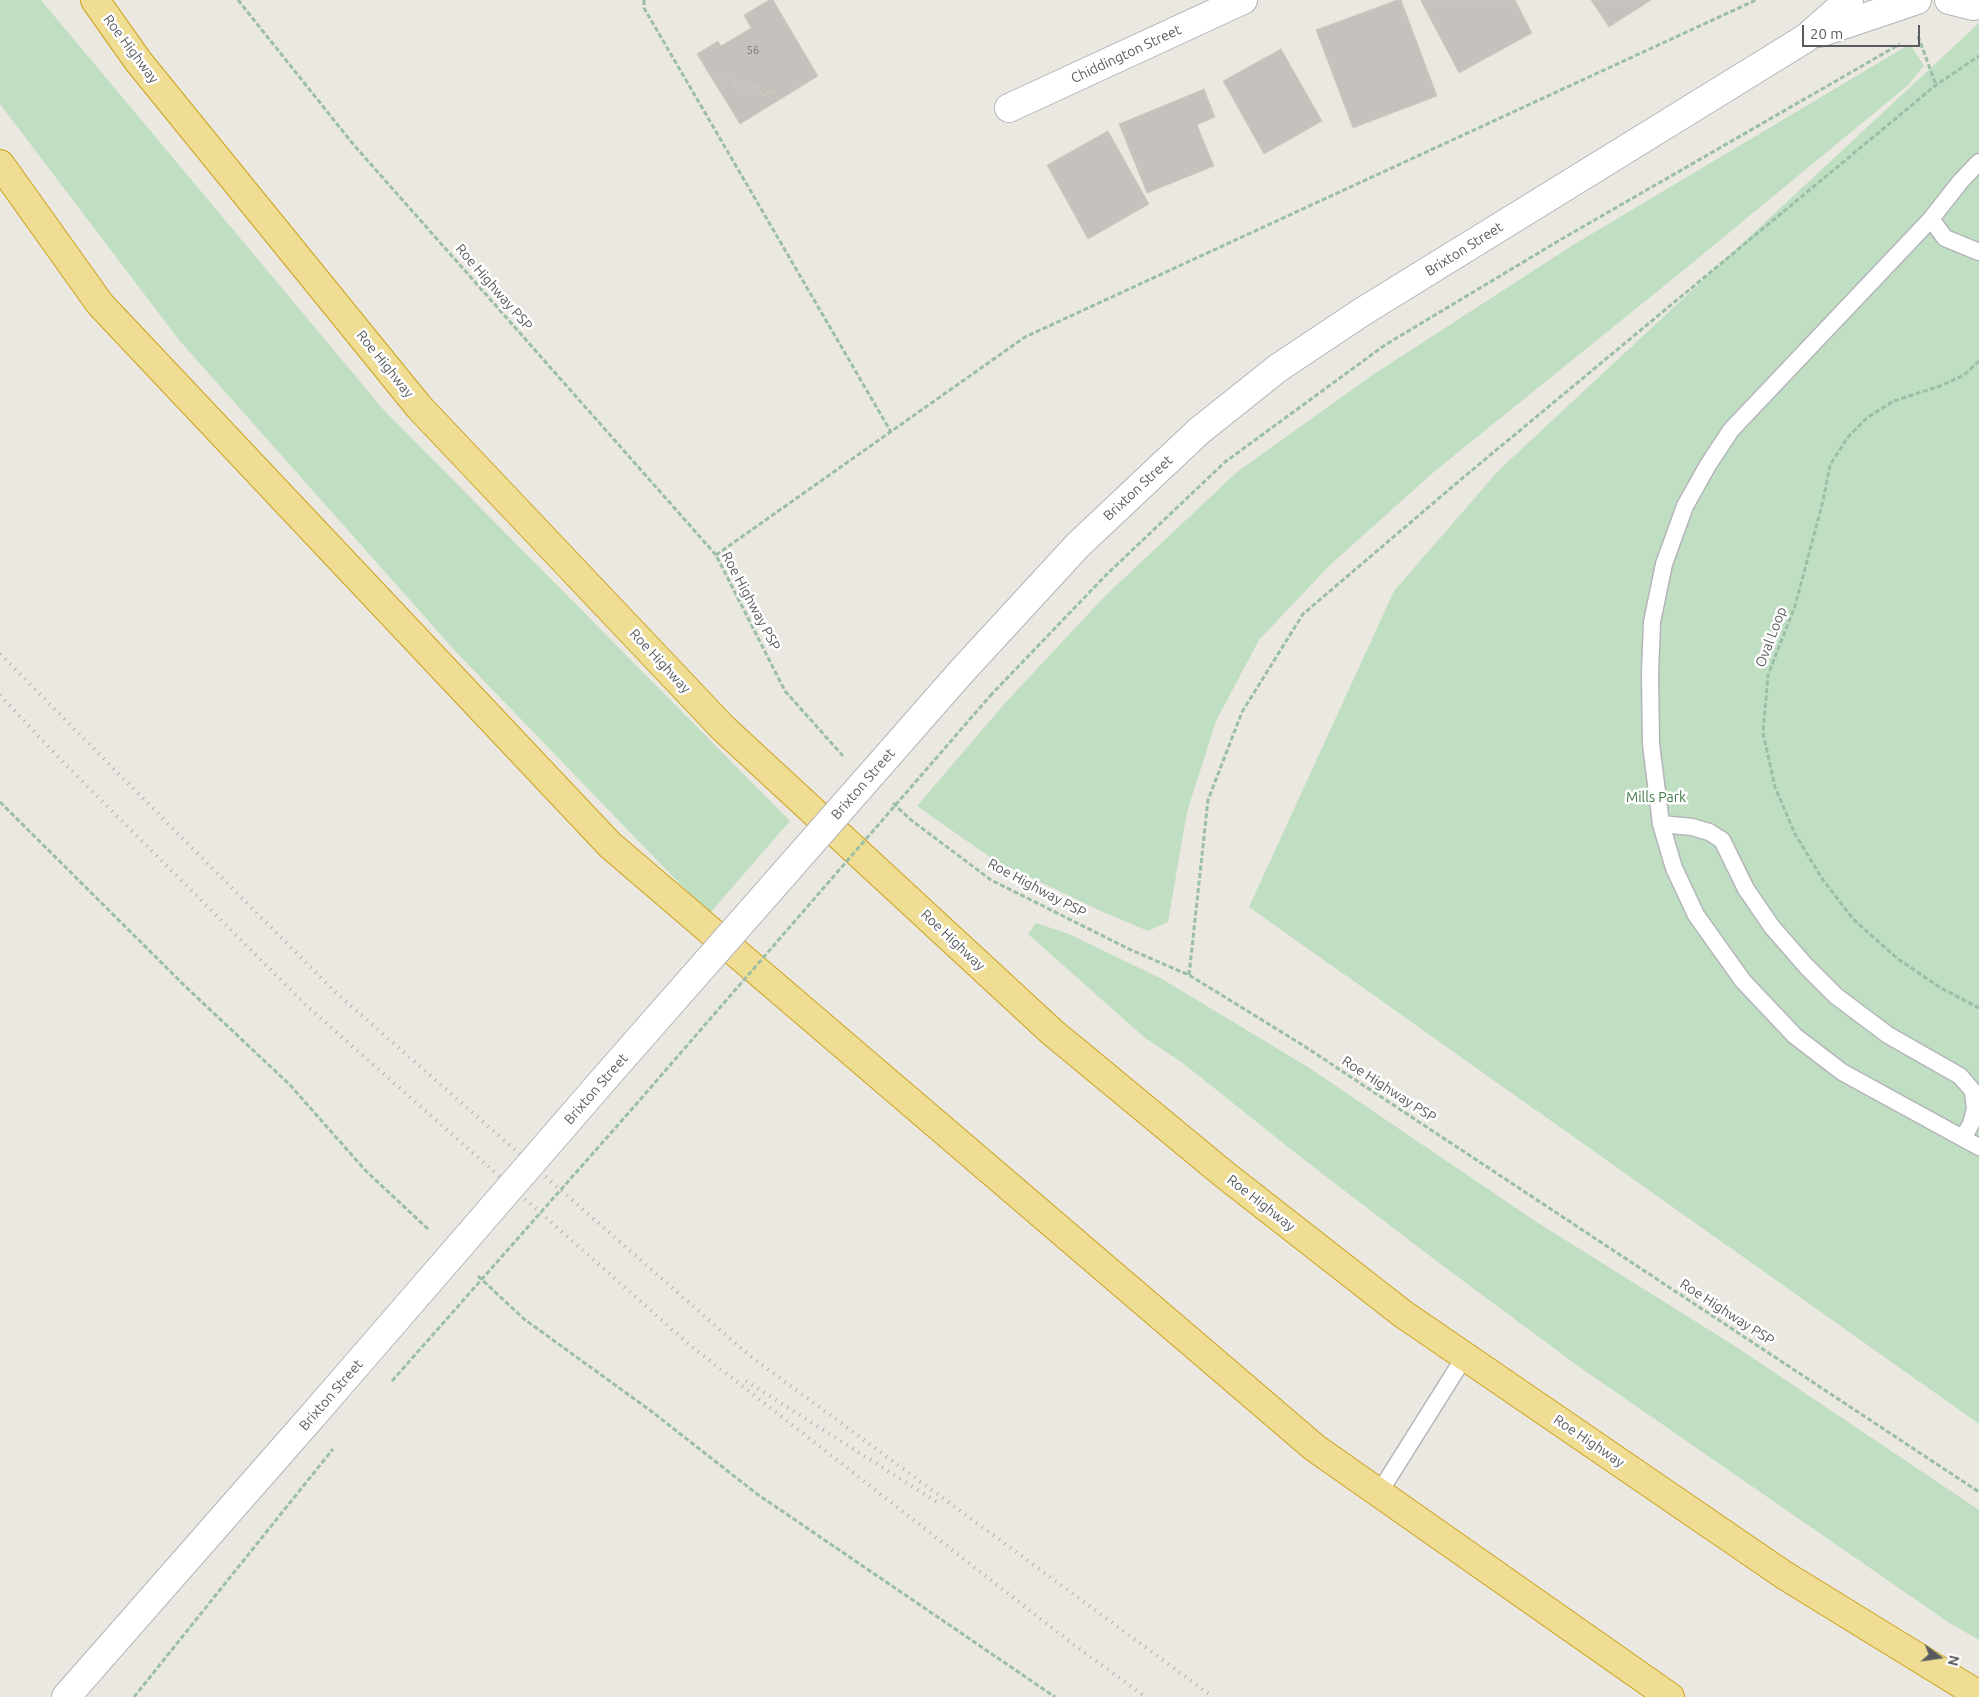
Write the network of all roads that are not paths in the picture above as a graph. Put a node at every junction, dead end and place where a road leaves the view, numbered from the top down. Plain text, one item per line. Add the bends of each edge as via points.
1 (95, 0) edge
2 (1243, 0) edge
3 (1849, 0) edge
4 (1918, 0) edge
5 (1806, 38) junction
6 (1008, 108) dead end
7 (1979, 162) edge
8 (0, 164) edge
9 (1931, 219) junction
10 (1979, 252) edge
11 (1661, 824) junction
12 (1963, 1138) junction
13 (1979, 1147) edge
14 (1465, 1356) junction
15 (1379, 1493) junction
16 (1979, 1695) edge
17 (66, 1697) edge
18 (1670, 1697) edge

1 - 14 highway, Roe Highway via 138,61 419,407 723,728 1052,1032 1232,1181 1402,1314
2 - 6 main road, Chiddington Street
3 - 5 main road, Brixton Street
4 - 5 main road, Brixton Street
5 - 17 main road, Brixton Street, bridge via 1362,312 1278,368 1199,431 1078,545 962,671
7 - 9 lane
8 - 15 highway via 100,304 610,845 1315,1448
9 - 10 lane via 1945,238
9 - 11 lane via 1732,430 1686,506 1664,564 1652,622 1651,744
11 - 12 lane via 1674,868 1696,914 1743,981 1795,1036 1842,1072
11 - 12 lane via 1692,827 1722,840 1746,889 1772,926 1836,996 1888,1035 1960,1076 1973,1091 1975,1109
12 - 13 lane
14 - 15 lane
14 - 16 highway, Roe Highway via 1784,1575
15 - 18 highway

